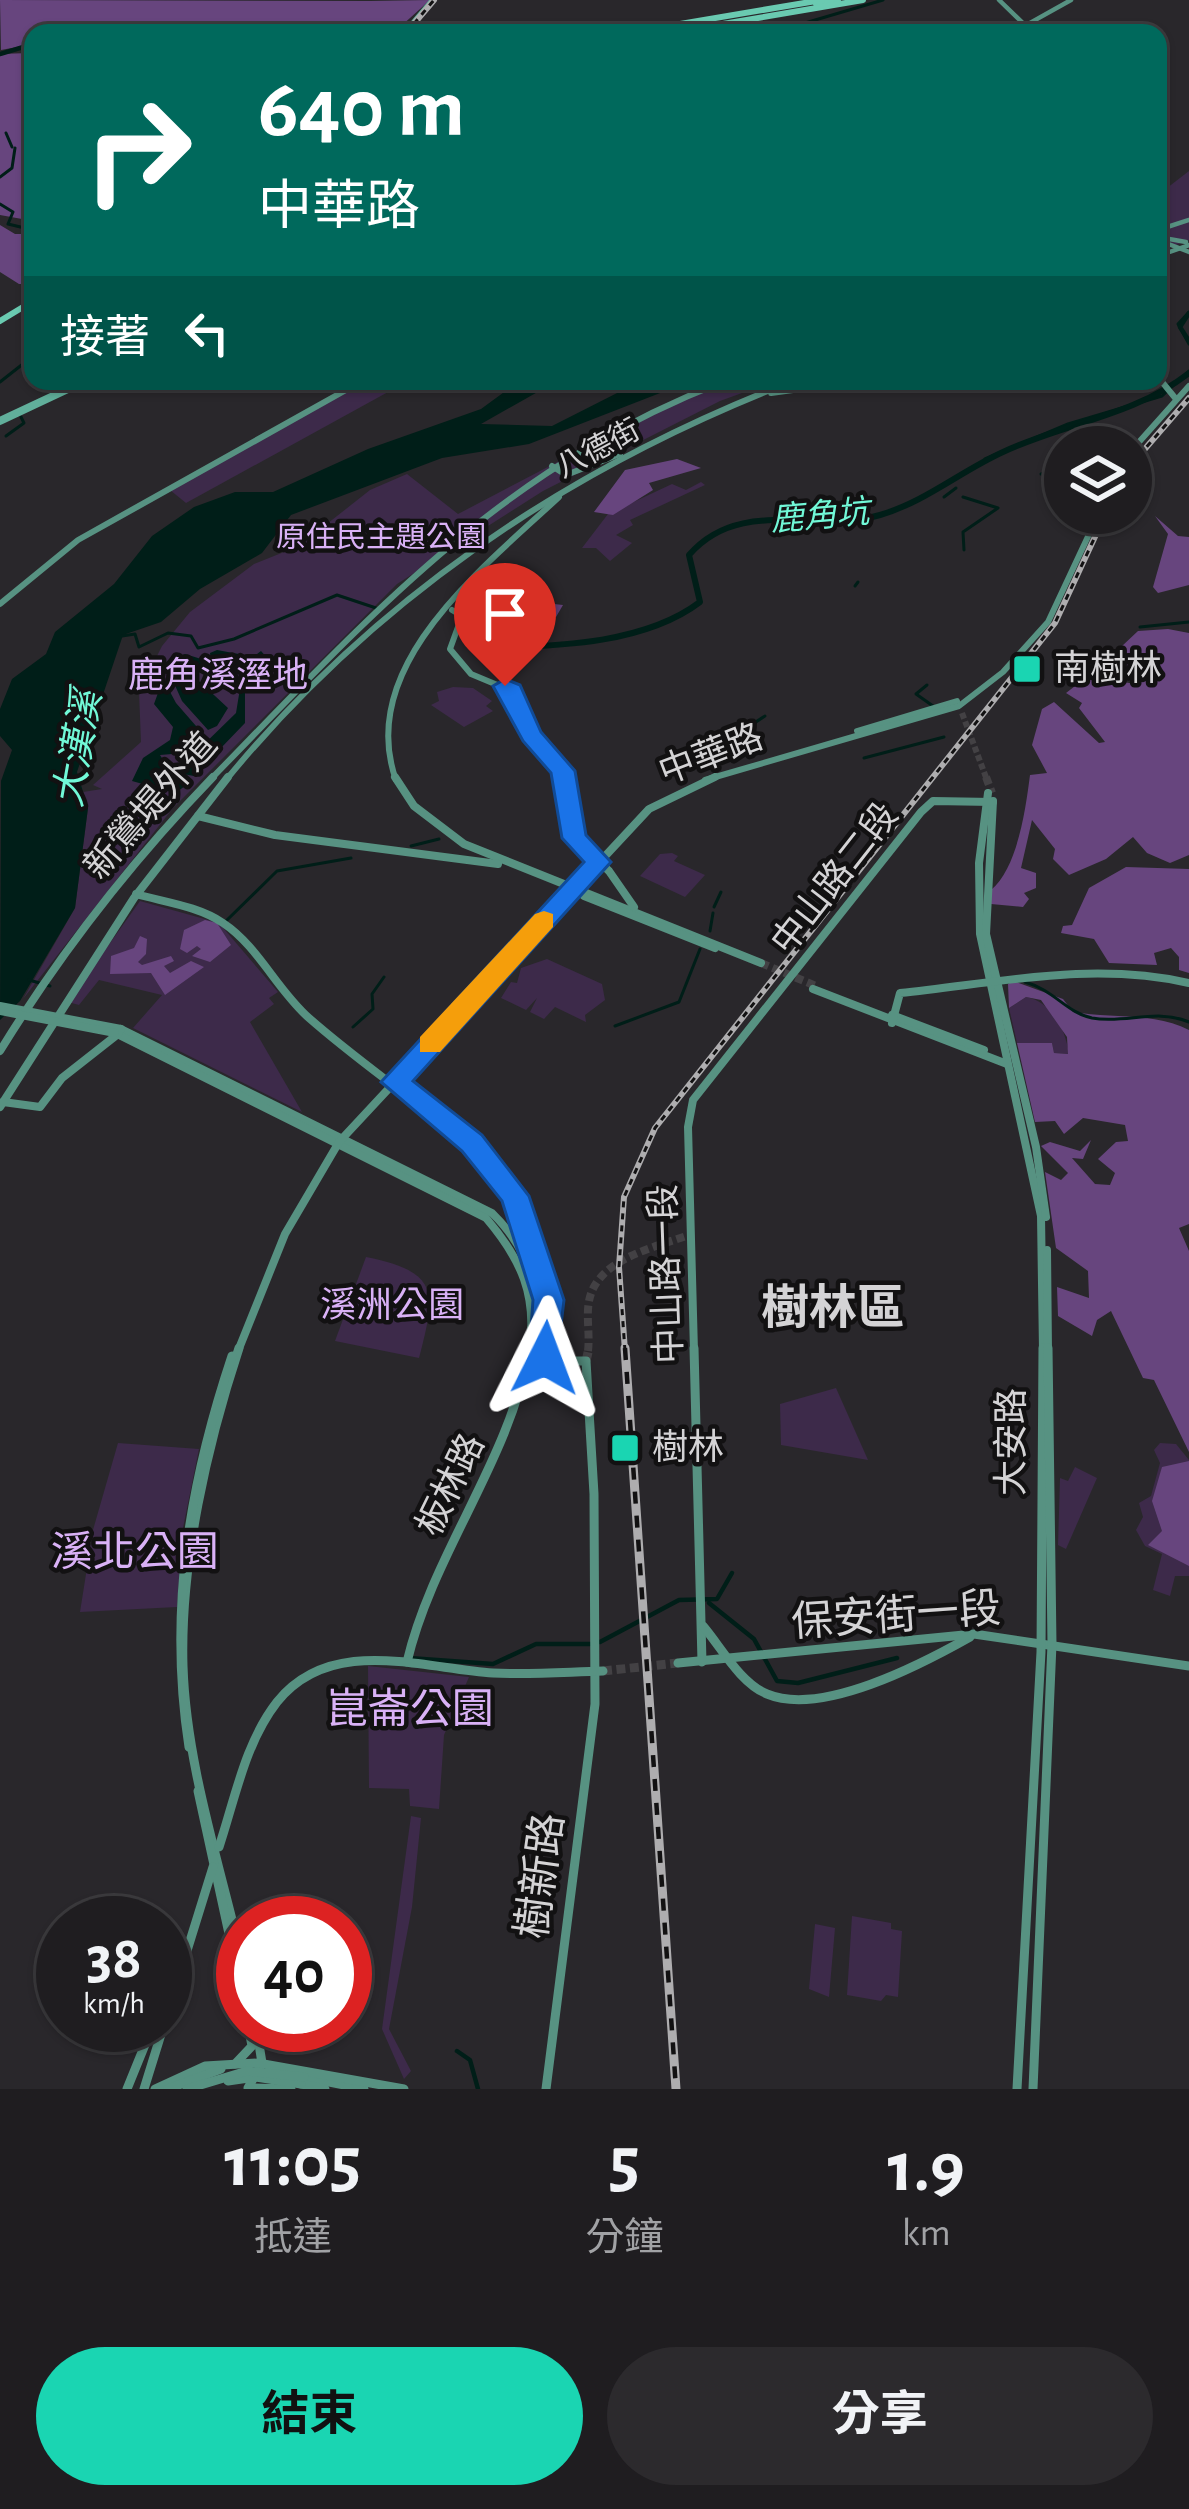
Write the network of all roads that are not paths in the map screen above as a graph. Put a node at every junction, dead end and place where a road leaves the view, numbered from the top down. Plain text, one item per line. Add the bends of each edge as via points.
1 (434, 0) edge
2 (784, 0) edge
3 (806, 0) edge
4 (822, 0) edge
5 (843, 0) edge
6 (863, 0) edge
7 (999, 0) edge
8 (1070, 0) edge
9 (796, 2) edge
10 (714, 16) junction
11 (414, 24) edge
12 (672, 24) edge
13 (679, 24) edge
14 (700, 24) edge
15 (722, 24) edge
16 (723, 24) edge
17 (1024, 24) edge
18 (1029, 24) edge
19 (1189, 386) edge
20 (1167, 388) edge
21 (63, 390) edge
22 (343, 390) edge
23 (703, 390) edge
24 (773, 390) edge
25 (794, 390) edge
26 (1172, 394) junction
27 (0, 420) edge
28 (1149, 426) edge
29 (627, 455) junction
30 (552, 466) junction
31 (1090, 534) edge
32 (0, 603) edge
33 (452, 610) junction
34 (990, 798) joint
35 (198, 816) junction
36 (597, 861) junction
37 (513, 865) junction
38 (571, 889) junction
39 (136, 894) junction
40 (637, 915) junction
41 (760, 964) tunnel mouth
42 (788, 982) joint
43 (1189, 983) edge
44 (993, 984) junction
45 (814, 987) tunnel mouth
46 (0, 1009) edge
47 (890, 1018) junction
48 (118, 1032) junction
49 (0, 1051) edge
50 (1011, 1062) junction
51 (394, 1081) junction
52 (1, 1104) edge
53 (339, 1139) junction
54 (518, 1209) junction
55 (495, 1220) junction
56 (538, 1362) junction
57 (702, 1625) junction
58 (974, 1634) junction
59 (1047, 1643) junction
60 (736, 1660) junction
61 (406, 1662) junction
62 (702, 1662) junction
63 (678, 1663) tunnel mouth
64 (1189, 1666) edge
65 (598, 1671) junction
66 (216, 1855) junction
67 (224, 1896) edge
68 (226, 1896) edge
69 (192, 1934) edge
70 (143, 2052) edge
71 (155, 2052) edge
72 (247, 2052) edge
73 (259, 2052) edge
74 (262, 2063) junction
75 (226, 2067) junction
76 (295, 2085) edge
77 (366, 2085) edge
78 (252, 2088) edge
79 (127, 2089) edge
80 (144, 2089) edge
81 (154, 2089) edge
82 (168, 2089) edge
83 (187, 2089) edge
84 (204, 2089) edge
85 (325, 2089) edge
86 (385, 2089) edge
87 (404, 2089) edge
88 (546, 2089) edge
89 (1018, 2089) edge
90 (1033, 2089) edge

1 - 11 main road
2 - 10 highway
3 - 9 highway
4 - 13 highway
5 - 14 highway
5 - 15 highway
6 - 16 highway, bridge
7 - 17 street
8 - 18 street
9 - 10 highway
10 - 12 highway
19 - 26 street
20 - 26 street
21 - 27 main road
22 - 32 street via 72,541
23 - 30 street, 新鶯堤外道
24 - 29 street
25 - 33 street, 八德街 via 765,394 557,498
26 - 28 street
29 - 30 street via 566,475
29 - 35 street via 553,495 412,593
30 - 49 street, 新鶯堤外道 via 371,612 191,796 44,980
31 - 36 street, 中華路 via 1060,600 1003,672 957,709 686,788 649,809
33 - 36 street via 462,616 452,653 471,674 512,691 525,726 566,778 574,838
33 - 37 street, 八德街 via 395,685 387,728 393,770 417,815
34 - 42 street, 中山路二段 via 933,801
34 - 44 street, 大安路 via 978,885
35 - 37 street via 346,846
35 - 39 street
36 - 38 street, 中華路
36 - 40 street
37 - 38 street, 八德街
38 - 40 street, 八德街
38 - 51 street, 中華路
39 - 51 street via 225,923 307,1016
39 - 52 street
40 - 41 street, 八德街
42 - 57 street, 中山路一段 via 699,1091 688,1120
43 - 44 street via 1068,968
44 - 47 street via 901,992
44 - 50 street, 大安路
45 - 47 street
46 - 48 street, bridge
47 - 50 street
48 - 52 street via 40,1107
48 - 53 street
50 - 59 street, 大安路 via 1039,1158 1046,1217
51 - 53 street, 中華路
51 - 54 street via 470,1148
53 - 55 street
53 - 66 street, 中華路 via 275,1255 192,1501 176,1666
54 - 55 street
54 - 56 street via 548,1300
55 - 56 street via 533,1271
56 - 61 street, 板林路 via 420,1607
56 - 65 street, 樹新路 via 586,1360
57 - 60 street
57 - 62 street, 中山路一段
58 - 59 street, 保安街一段
58 - 60 street, 保安街一段
58 - 60 street via 905,1674 791,1697 763,1692
59 - 64 street, 保安街一段
59 - 89 street, 大安路
59 - 90 street, 大安路
60 - 62 street, 保安街一段
61 - 65 street via 488,1673
61 - 66 street via 350,1658 294,1683 256,1739
62 - 63 street, 保安街一段
65 - 88 street, 樹新路
66 - 67 street
66 - 68 street
66 - 69 street
70 - 79 street
71 - 80 street
72 - 75 street
73 - 74 street
74 - 75 street
74 - 77 street
74 - 78 street
75 - 81 street via 205,2066
75 - 82 street, bridge
76 - 77 street
76 - 78 street
76 - 83 street, bridge via 248,2071
76 - 84 street, bridge via 256,2077
76 - 85 street
77 - 86 street
77 - 87 street

